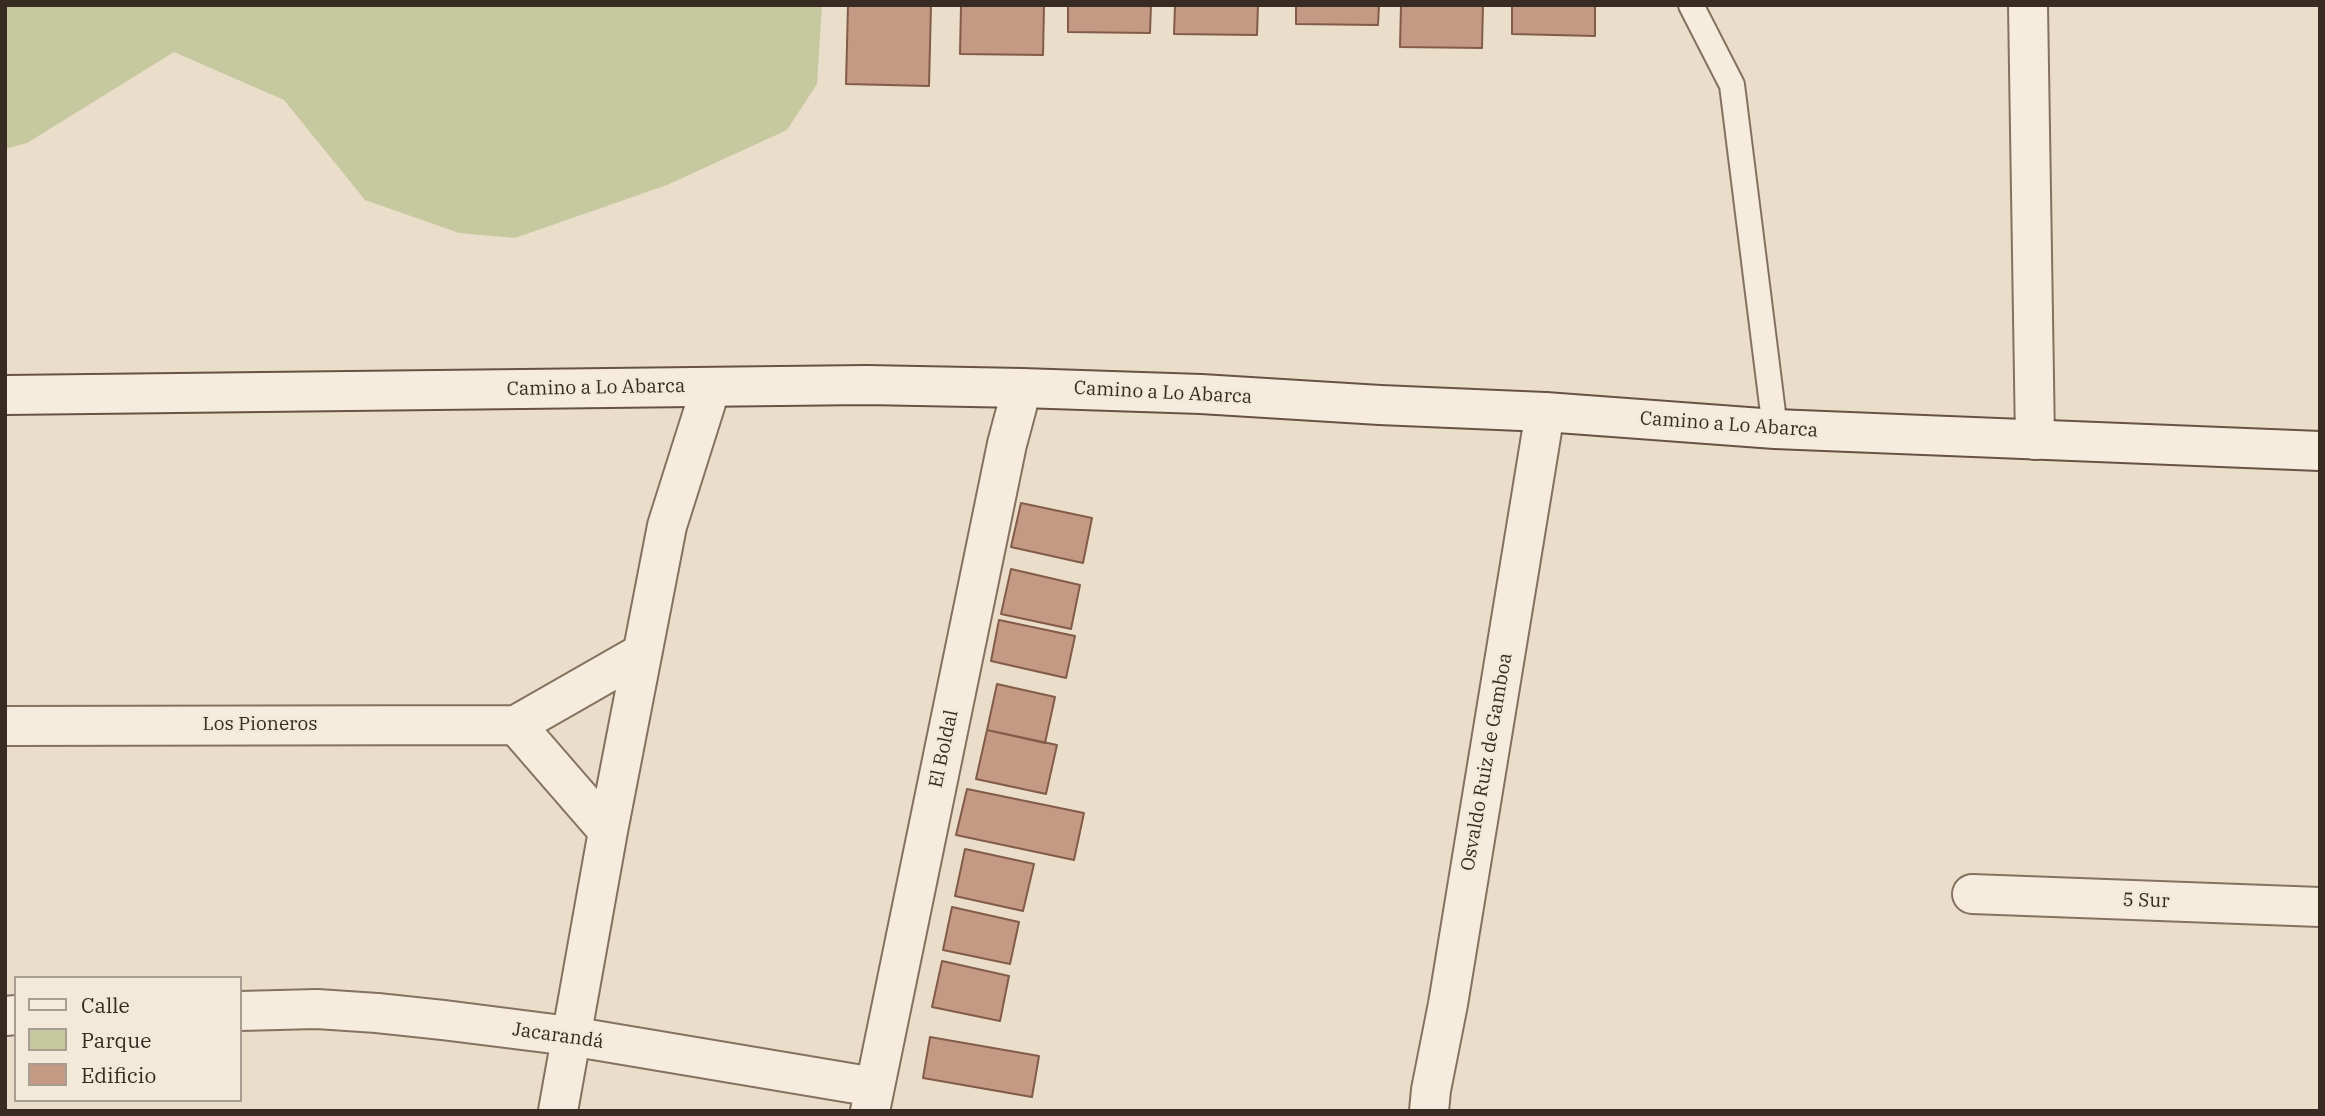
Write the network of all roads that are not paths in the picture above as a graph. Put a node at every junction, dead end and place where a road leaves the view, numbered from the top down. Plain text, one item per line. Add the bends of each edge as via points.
1 (1691, 5) edge
2 (2028, 5) edge
3 (711, 387) junction
4 (1021, 388) junction
5 (5, 395) edge
6 (1545, 412) junction
7 (1775, 429) junction
8 (2035, 440) junction
9 (2320, 451) edge
10 (642, 653) junction
11 (516, 724) junction
12 (5, 726) edge
13 (608, 831) junction
14 (1972, 894) dead end
15 (2320, 908) edge
16 (242, 1011) edge
17 (570, 1036) junction
18 (872, 1099) edge
19 (558, 1111) edge
20 (1429, 1111) edge

1 - 7 lane via 1732,85
2 - 8 street
3 - 4 street, Camino a Lo Abarca
3 - 5 street, Camino a Lo Abarca
3 - 10 street via 667,526
4 - 6 street, Camino a Lo Abarca
4 - 18 street, El Boldal
6 - 7 street, Camino a Lo Abarca
6 - 20 street, Osvaldo Ruiz de Gamboa
7 - 8 street, Camino a Lo Abarca
8 - 9 street, Camino a Lo Abarca
10 - 11 street, Los Pioneros
10 - 13 street
11 - 12 street, Los Pioneros
11 - 13 street
13 - 17 street
14 - 15 street, 5 Sur
16 - 17 street, Jacarandá via 376,1013
17 - 18 street, Jacarandá
17 - 19 street

